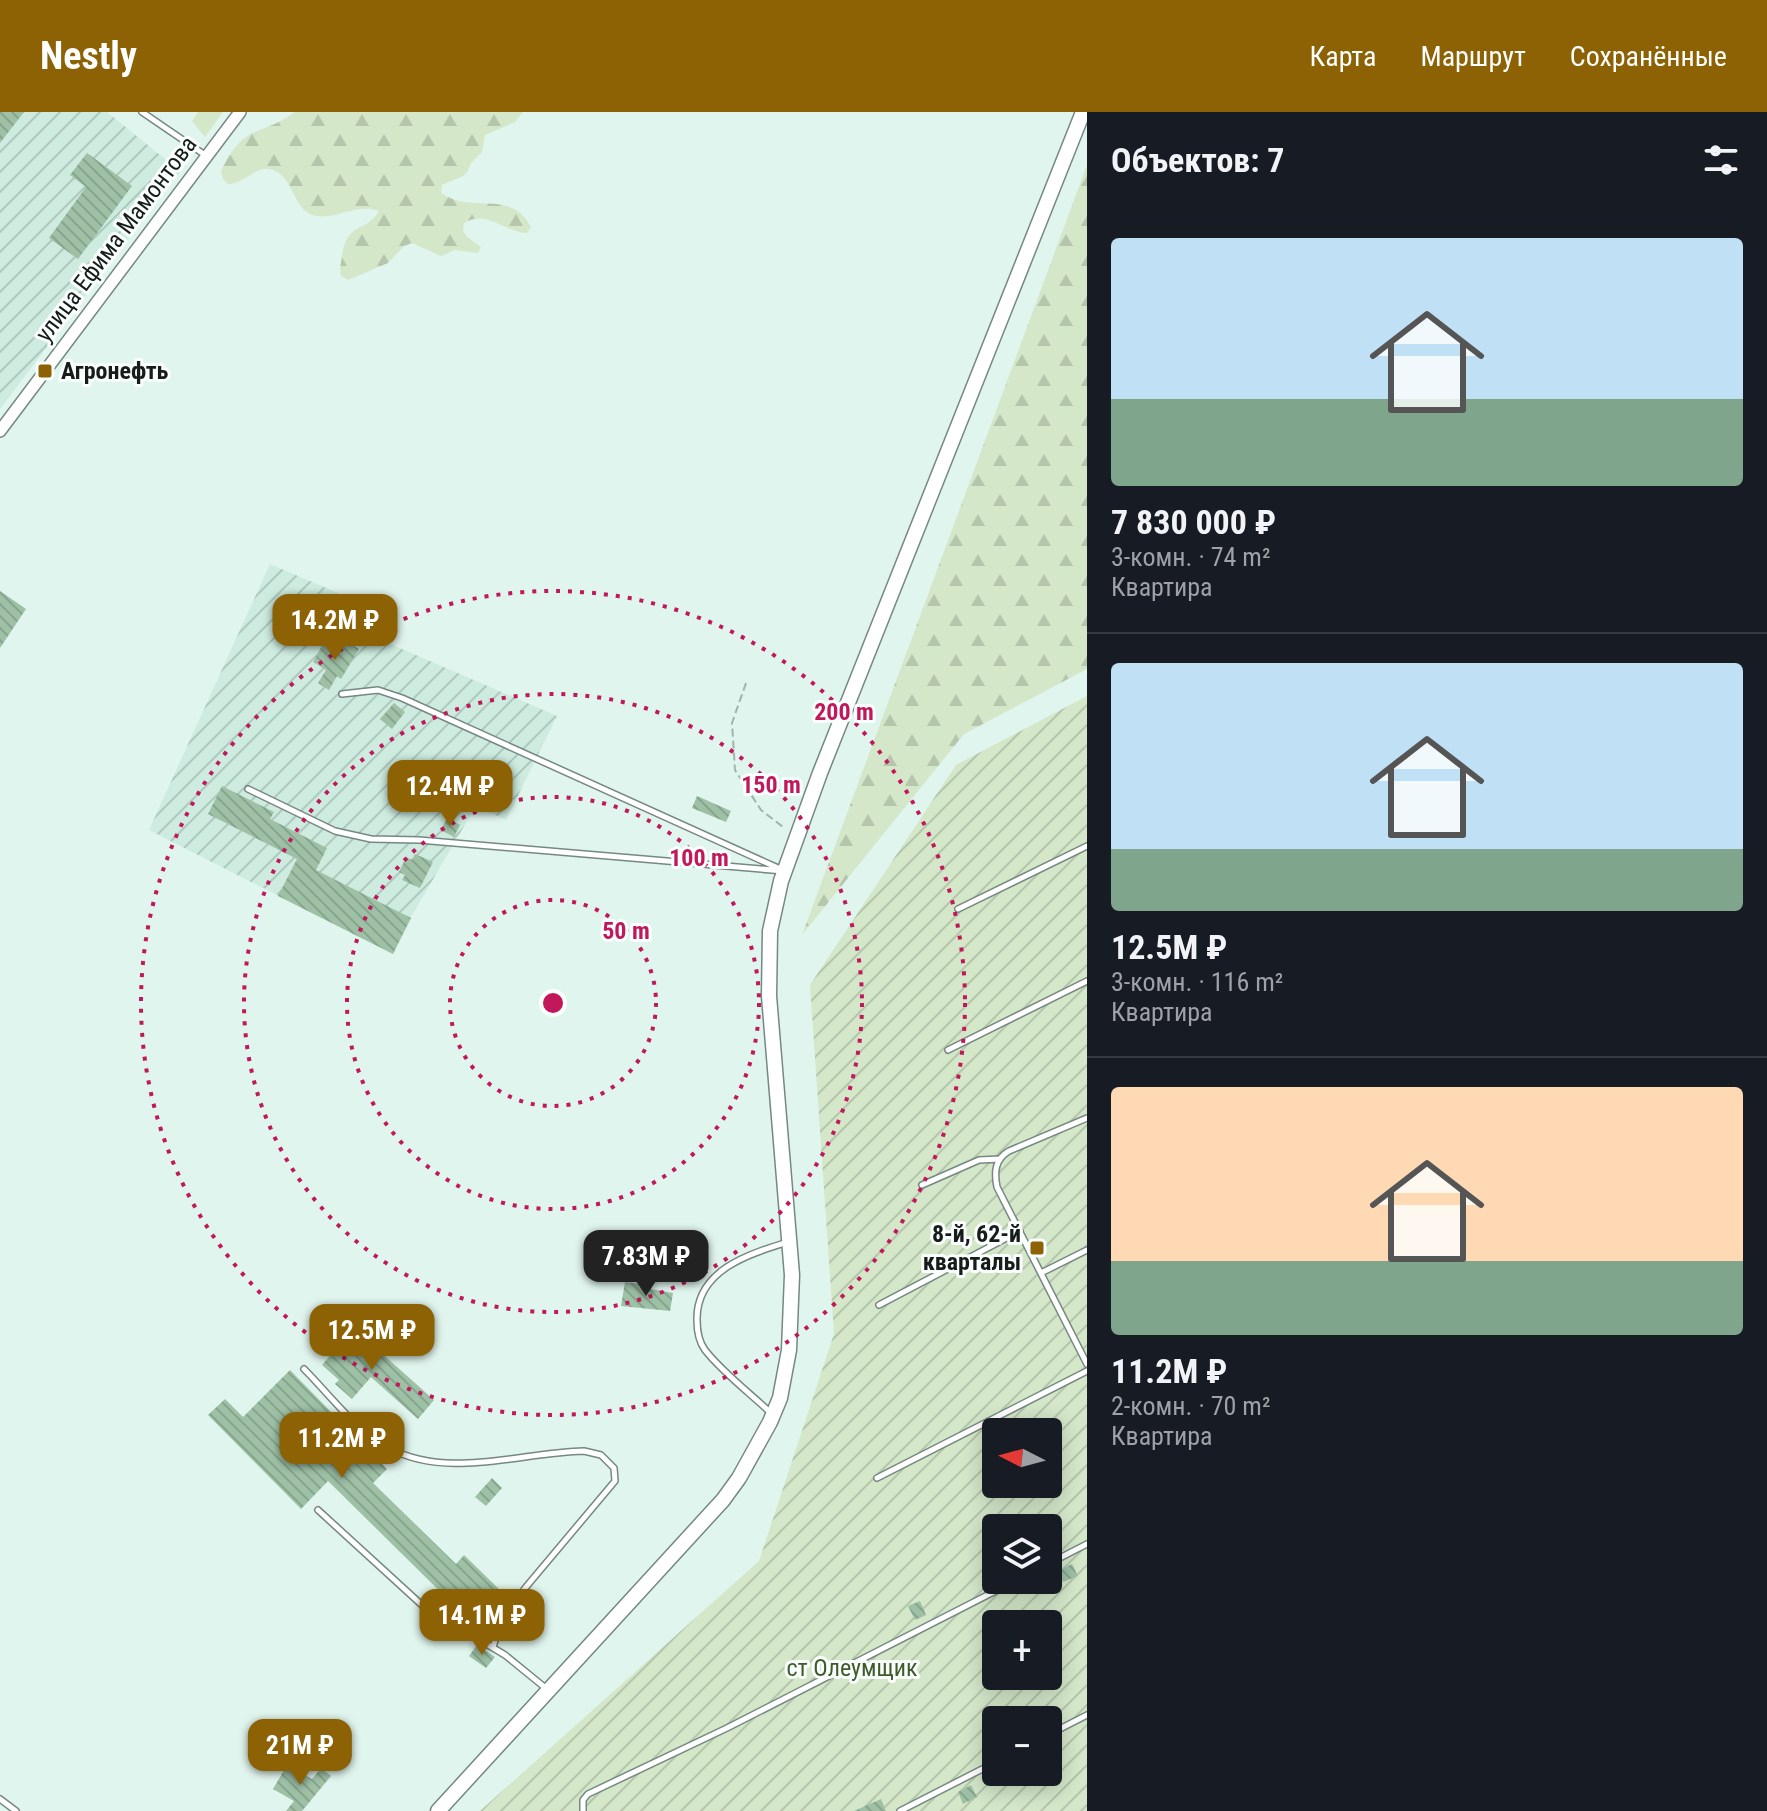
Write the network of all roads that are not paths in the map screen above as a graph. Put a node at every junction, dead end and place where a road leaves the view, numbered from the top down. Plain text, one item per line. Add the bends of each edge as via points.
1 (142, 112) edge
2 (240, 112) edge
3 (1083, 112) edge
4 (206, 155) junction
5 (0, 431) edge
6 (342, 694) dead end
7 (248, 789) dead end
8 (1087, 846) edge
9 (785, 871) junction
10 (958, 909) dead end
11 (1087, 981) edge
12 (948, 1050) dead end
13 (1087, 1118) edge
14 (1000, 1159) junction
15 (922, 1185) dead end
16 (1020, 1231) junction
17 (790, 1241) junction
18 (1087, 1250) edge
19 (1041, 1273) junction
20 (879, 1305) dead end
21 (1087, 1364) edge
22 (304, 1369) dead end
23 (1087, 1371) edge
24 (773, 1414) junction
25 (877, 1478) dead end
26 (318, 1510) dead end
27 (1087, 1544) edge
28 (1062, 1557) edge
29 (990, 1594) edge
30 (493, 1647) junction
31 (549, 1691) junction
32 (1087, 1715) edge
33 (1062, 1728) edge
34 (982, 1769) edge
35 (0, 1799) edge
36 (16, 1811) edge
37 (438, 1811) edge
38 (583, 1811) edge
39 (900, 1811) edge

1 - 4 lane
2 - 4 street, улица Ефима Мамонтова
3 - 9 street
4 - 5 street, улица Ефима Мамонтова
6 - 9 lane via 378,690 402,698
7 - 9 lane via 335,831 371,839
8 - 10 lane
9 - 17 street via 768,962
11 - 12 lane
13 - 14 lane
14 - 15 lane via 973,1162
14 - 16 lane via 997,1187
16 - 19 lane
16 - 20 lane
17 - 24 street via 789,1350
17 - 24 lane via 724,1268 710,1282 697,1312 705,1350
18 - 19 lane
19 - 21 lane
22 - 30 lane via 367,1433 408,1456 454,1462 584,1451 601,1455 614,1468 615,1481 501,1621
23 - 25 lane
24 - 31 street via 723,1500
26 - 30 lane via 423,1606
27 - 28 lane
29 - 38 lane via 588,1794
30 - 31 lane
31 - 37 street
32 - 33 lane
34 - 39 lane
35 - 36 lane

